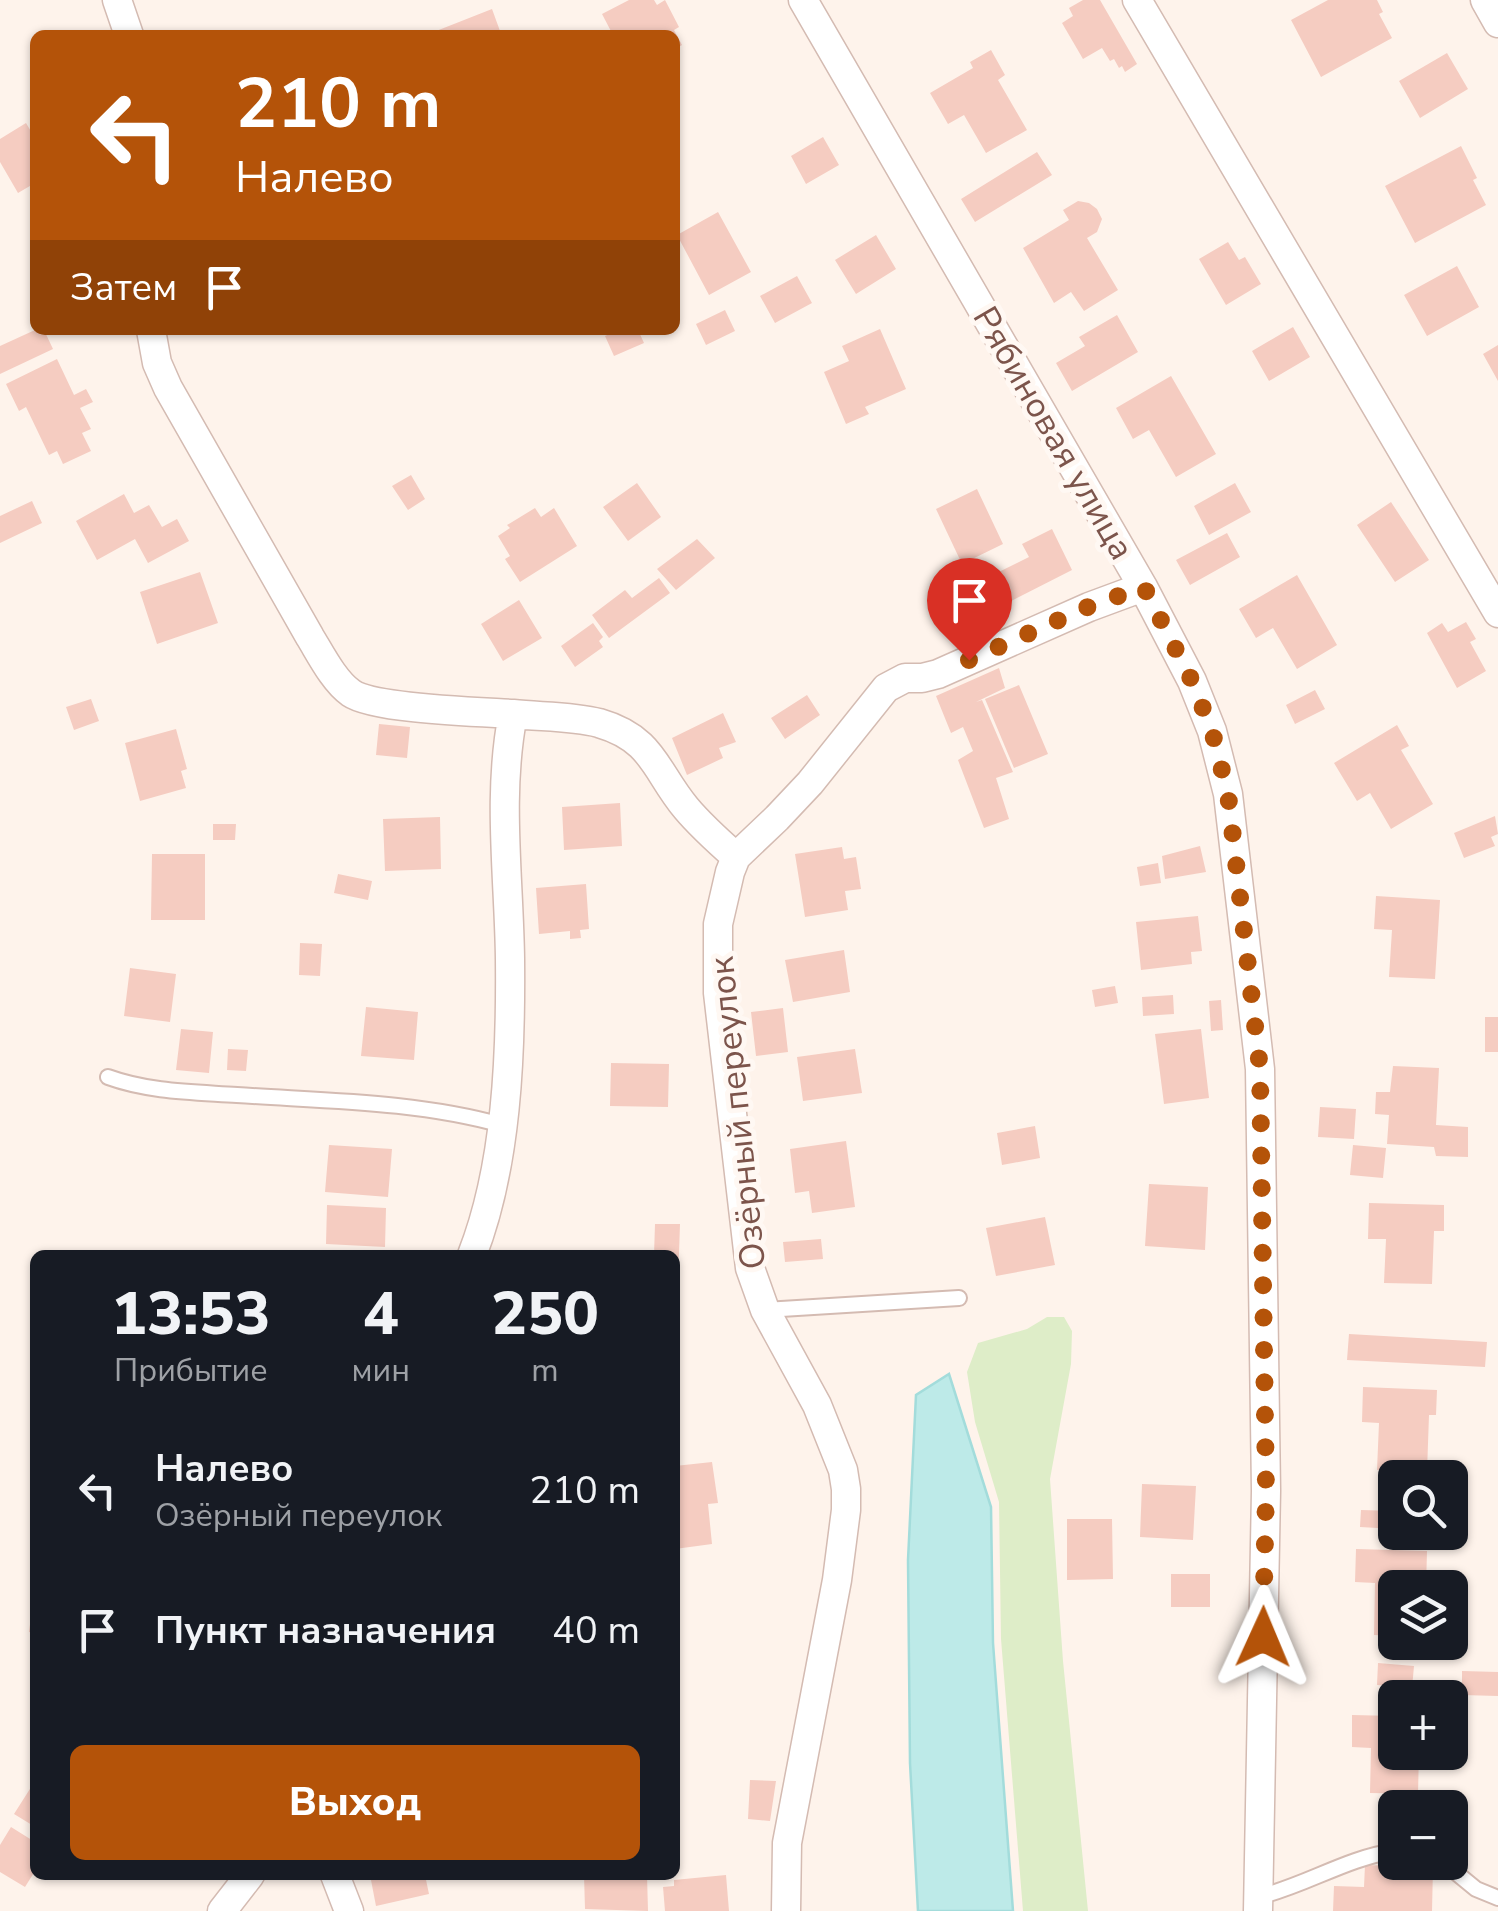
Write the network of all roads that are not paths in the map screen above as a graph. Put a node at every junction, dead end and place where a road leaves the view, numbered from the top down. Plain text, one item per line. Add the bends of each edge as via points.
1 (117, 0) edge
2 (803, 0) edge
3 (1137, 0) edge
4 (1485, 0) edge
5 (1498, 23) edge
6 (127, 30) edge
7 (152, 335) edge
8 (1144, 587) junction
9 (1498, 613) edge
10 (513, 714) junction
11 (736, 857) junction
12 (108, 1077) dead end
13 (502, 1125) junction
14 (474, 1250) edge
15 (959, 1298) dead end
16 (765, 1310) junction
17 (1378, 1855) edge
18 (246, 1880) edge
19 (338, 1880) edge
20 (1465, 1880) edge
21 (1498, 1898) edge
22 (1258, 1904) edge
23 (222, 1911) edge
24 (349, 1911) edge
25 (786, 1911) edge

1 - 6 street
2 - 8 street, Рябиновая улица
3 - 9 street
4 - 5 street
7 - 10 street via 168,388 317,648 351,693 397,705
8 - 11 street, Озёрный переулок via 938,674 886,688 810,783
8 - 22 street, Рябиновая улица via 1192,681 1228,794 1260,1068 1266,1490
10 - 11 street via 582,720 629,737
10 - 13 street via 504,778 510,960
11 - 16 street, Озёрный переулок via 721,904 718,992 750,1268
12 - 13 lane via 182,1091 414,1107
13 - 14 street
15 - 16 lane
16 - 25 street, Озёрный переулок via 818,1405 846,1489 837,1580 788,1842
17 - 22 lane
18 - 23 street
19 - 24 street
20 - 21 lane

